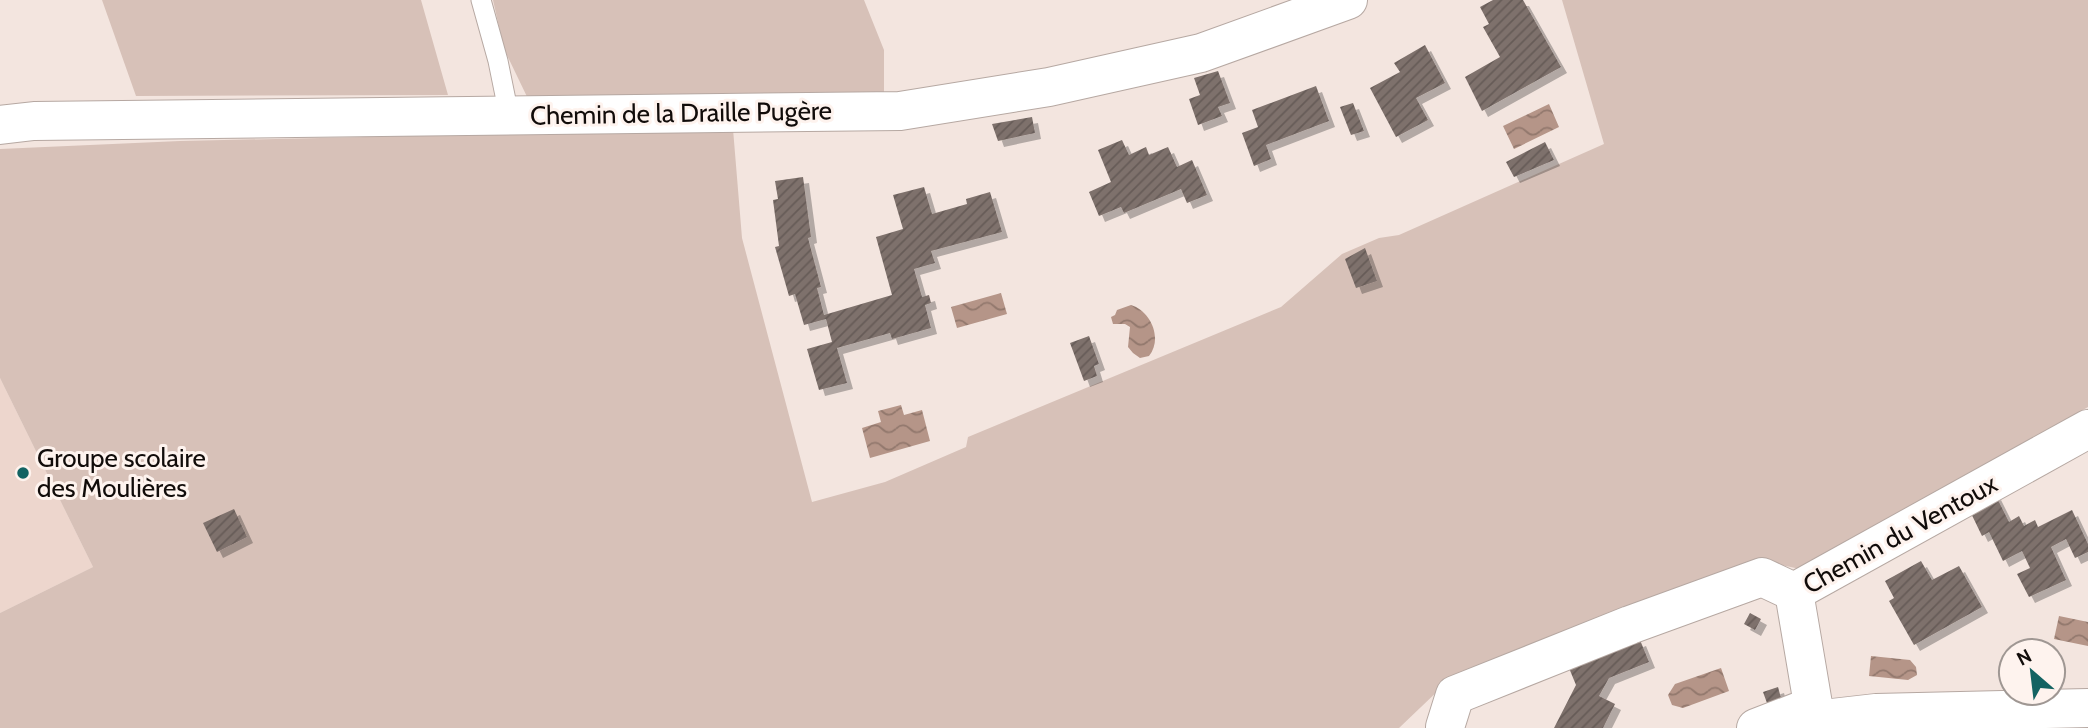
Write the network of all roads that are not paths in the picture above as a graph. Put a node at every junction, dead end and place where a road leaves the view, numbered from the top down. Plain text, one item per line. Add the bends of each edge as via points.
1 (481, 0) edge
2 (1348, 0) edge
3 (509, 115) junction
4 (0, 125) edge
5 (2088, 429) edge
6 (1794, 592) junction
7 (2088, 708) edge
8 (1815, 718) edge
9 (1445, 727) edge
10 (1756, 728) edge

1 - 3 lane
2 - 3 street, Chemin de la Draille Pugère via 1201,53 1049,87 900,111
3 - 4 street, Chemin de la Draille Pugère
5 - 6 street, Chemin du Ventoux
6 - 8 street, Chemin du Ventoux
6 - 9 street via 1762,577 1630,625 1455,695
7 - 8 street
8 - 10 street

